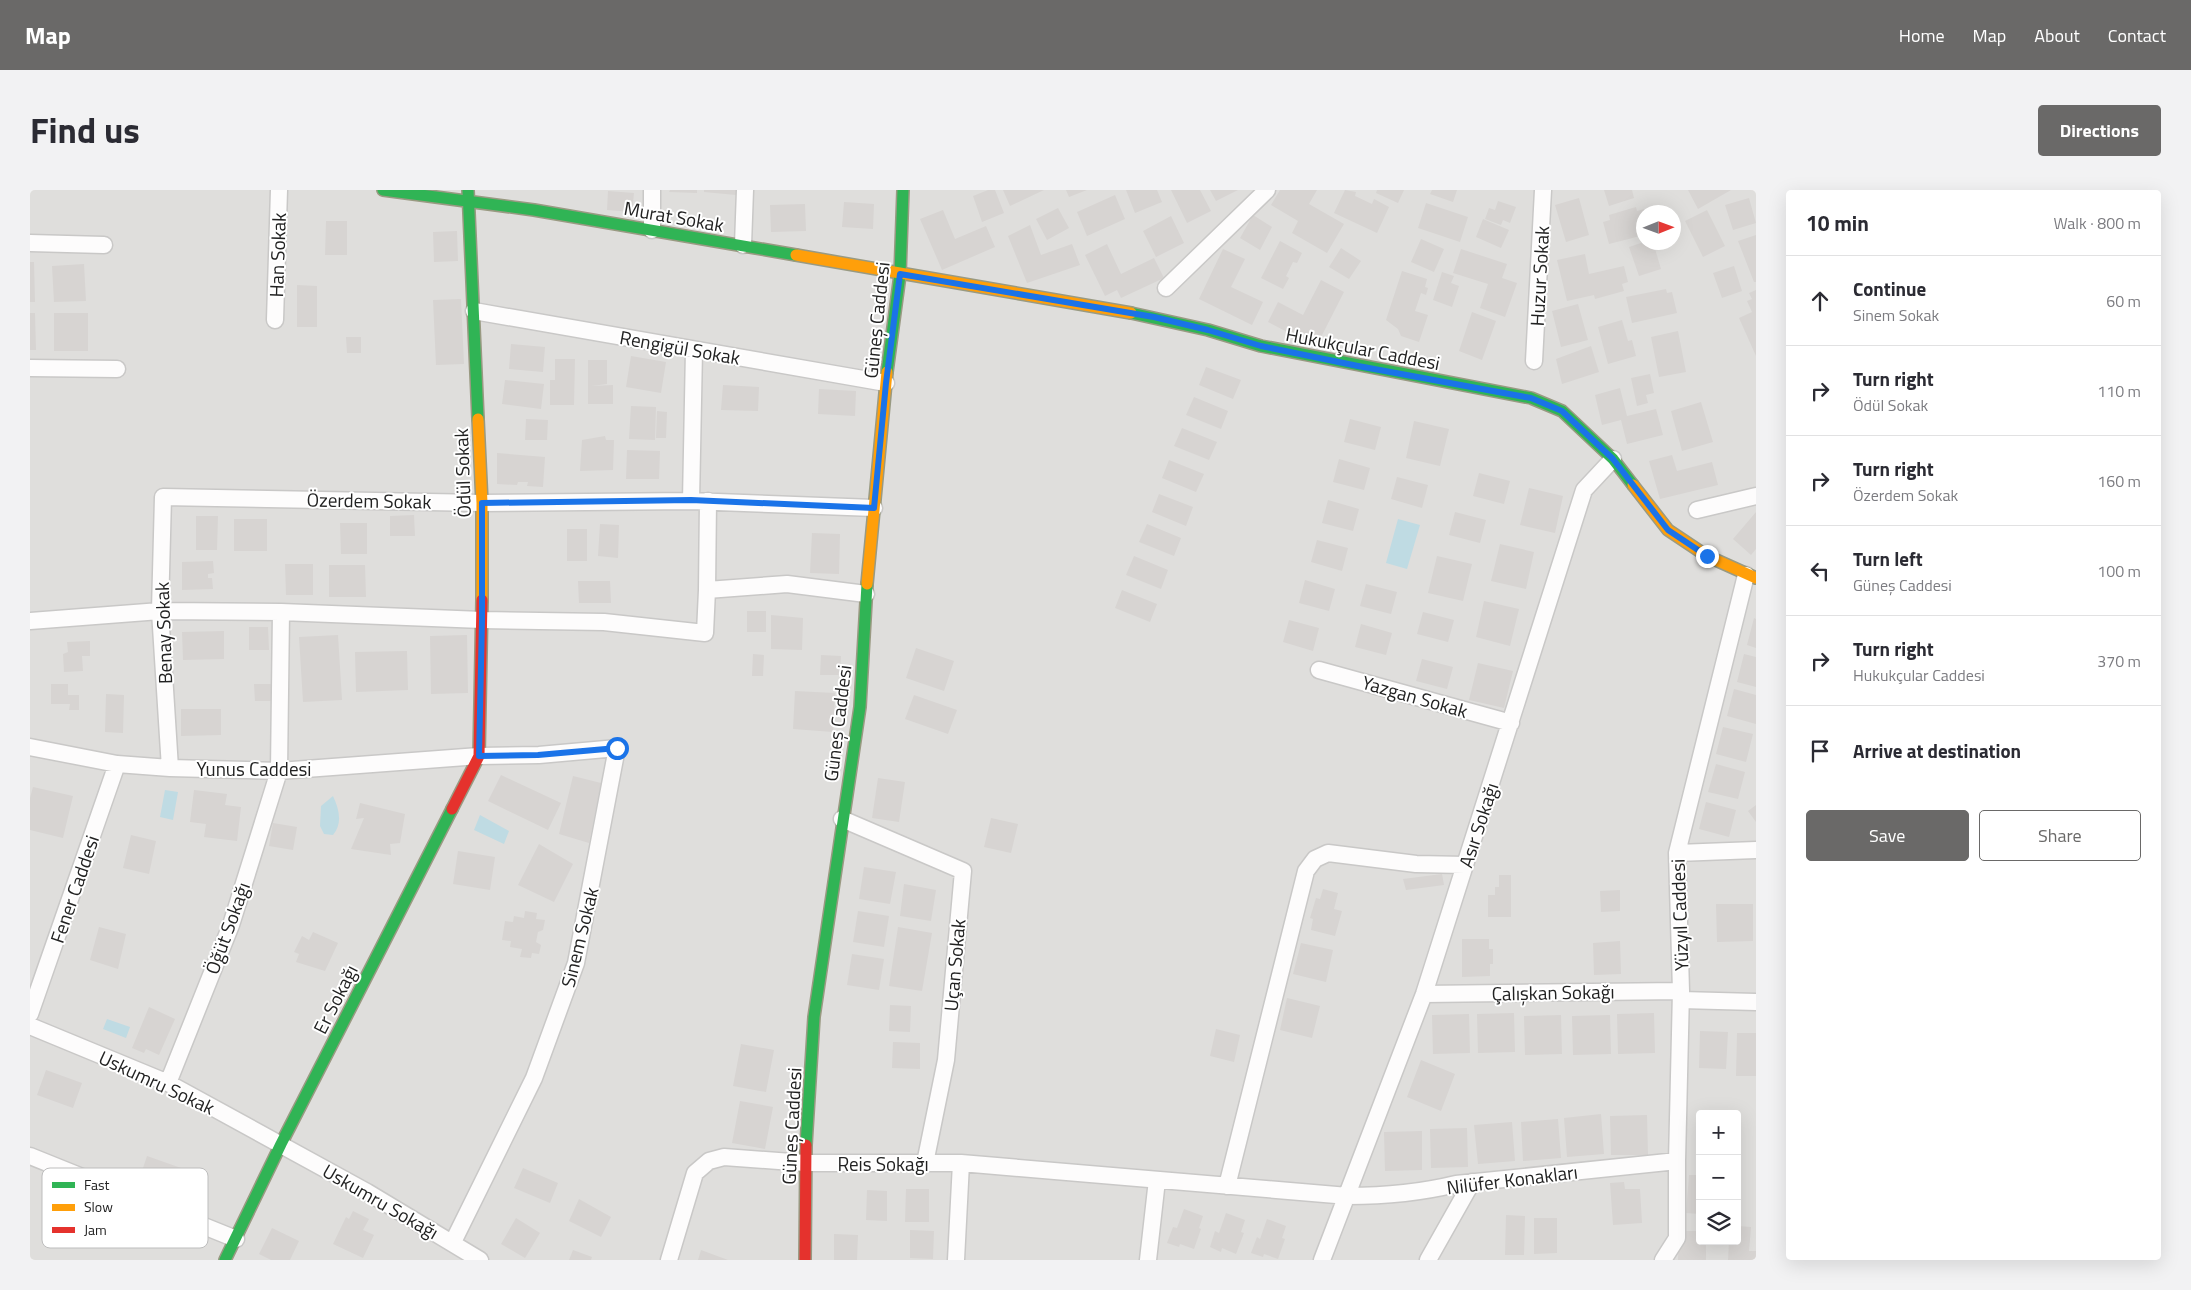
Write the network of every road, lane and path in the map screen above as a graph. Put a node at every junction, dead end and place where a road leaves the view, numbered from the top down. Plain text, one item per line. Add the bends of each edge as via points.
1 (279, 190) edge
2 (383, 190) edge
3 (652, 190) edge
4 (745, 190) edge
5 (903, 190) edge
6 (1267, 190) edge
7 (1543, 190) edge
8 (468, 195) edge
9 (652, 230) junction
10 (30, 243) edge
11 (104, 245) dead end
12 (743, 245) junction
13 (900, 274) junction
14 (1166, 288) dead end
15 (474, 311) junction
16 (275, 320) dead end
17 (694, 350) junction
18 (1534, 361) dead end
19 (30, 368) edge
20 (117, 369) dead end
21 (886, 383) junction
22 (1613, 459) junction
23 (1756, 496) edge
24 (163, 497) joint
25 (691, 500) junction
26 (708, 501) junction
27 (482, 503) junction
28 (874, 508) junction
29 (1697, 510) dead end
30 (1751, 576) edge
31 (707, 590) junction
32 (866, 594) junction
33 (160, 611) junction
34 (282, 612) junction
35 (482, 620) junction
36 (30, 621) edge
37 (1319, 670) dead end
38 (1511, 723) junction
39 (30, 747) edge
40 (479, 756) junction
41 (117, 764) junction
42 (170, 768) junction
43 (279, 771) junction
44 (842, 819) junction
45 (1756, 850) edge
46 (1677, 853) junction
47 (1465, 865) junction
48 (1424, 994) junction
49 (1681, 996) junction
50 (1756, 1002) edge
51 (30, 1014) edge
52 (30, 1026) edge
53 (168, 1083) junction
54 (281, 1144) junction
55 (30, 1156) edge
56 (1677, 1161) junction
57 (805, 1163) junction
58 (925, 1163) junction
59 (961, 1163) junction
60 (60, 1168) edge
61 (1157, 1180) junction
62 (1472, 1182) junction
63 (1227, 1186) junction
64 (1348, 1196) junction
65 (208, 1228) edge
66 (236, 1239) junction
67 (453, 1242) junction
68 (228, 1259) edge
69 (480, 1260) edge
70 (669, 1260) edge
71 (805, 1260) edge
72 (956, 1260) edge
73 (1148, 1260) edge
74 (1322, 1260) edge
75 (1428, 1260) edge
76 (1663, 1260) edge

1 - 16 street, Han Sokak
2 - 8 street, Murat Sokak
3 - 9 street
4 - 12 street
5 - 13 street, Güneş Caddesi
6 - 14 street
7 - 18 street, Huzur Sokak
8 - 9 street, Murat Sokak
8 - 15 street, Ödül Sokak
9 - 12 street, Murat Sokak
10 - 11 street
12 - 13 street, Murat Sokak
13 - 21 street, Güneş Caddesi
13 - 22 street, Hukukçular Caddesi via 1154,317 1261,346 1531,398 1562,411
15 - 17 street, Rengigül Sokak
15 - 27 street, Ödül Sokak
17 - 21 street, Rengigül Sokak
17 - 25 street
19 - 20 street
21 - 28 street, Güneş Caddesi
22 - 30 street, Hukukçular Caddesi via 1668,530 1707,556
22 - 38 street, Asır Sokağı via 1584,490
23 - 29 street
24 - 27 street, Özerdem Sokak
24 - 33 street, Benay Sokak
25 - 26 street, Özerdem Sokak
25 - 27 street, Özerdem Sokak
26 - 28 street, Özerdem Sokak
26 - 31 street
27 - 35 street, Ödül Sokak
28 - 32 street, Güneş Caddesi
30 - 46 street, Yüzyıl Caddesi
31 - 32 street via 787,584
31 - 35 street via 705,633 604,622
32 - 44 street, Güneş Caddesi via 860,707
33 - 34 street
33 - 36 street
33 - 42 street, Benay Sokak
34 - 35 street
34 - 43 street, Öğüt Sokağı
35 - 40 street, Ödül Sokak
37 - 38 street, Yazgan Sokak
38 - 47 street, Asır Sokağı
39 - 41 street, Yunus Caddesi
40 - 43 street, Yunus Caddesi
40 - 54 street, Er Sokağı
40 - 67 street, Sinem Sokak via 617,748 576,963 534,1078
41 - 42 street, Yunus Caddesi
41 - 51 street, Fener Caddesi
42 - 43 street, Yunus Caddesi
43 - 53 street, Öğüt Sokağı via 231,925
44 - 57 street, Güneş Caddesi via 814,1017
44 - 58 street, Uçan Sokak via 962,871 946,1060
45 - 46 street
46 - 49 street, Yüzyıl Caddesi
47 - 48 street, Asır Sokağı
47 - 63 street via 1416,864 1335,853 1321,855 1312,862 1306,871
48 - 49 street, Çalışkan Sokağı
48 - 64 street, Asır Sokağı
49 - 50 street, Çalışkan Sokağı
49 - 56 street, Yüzyıl Caddesi
52 - 53 street, Uskumru Sokak
53 - 54 street, Uskumru Sokak
54 - 66 street, Er Sokağı
54 - 67 street, Uskumru Sokağı
55 - 60 street
56 - 62 street, Nilüfer Konakları
56 - 76 street, Yüzyıl Caddesi via 1677,1238
57 - 58 street, Reis Sokağı
57 - 70 street, Reis Sokağı via 731,1156 716,1158 702,1166 695,1173
57 - 71 street, Güneş Caddesi
58 - 59 street, Reis Sokağı
59 - 61 street, Reis Sokağı
59 - 72 street
61 - 63 street, Nilüfer Konakları
61 - 73 street
62 - 64 street, Nilüfer Konakları via 1421,1192
62 - 75 street
63 - 64 street, Nilüfer Konakları
64 - 74 street, Asır Sokağı
65 - 66 street
66 - 68 street, Er Sokağı
67 - 69 street, Uskumru Sokağı

